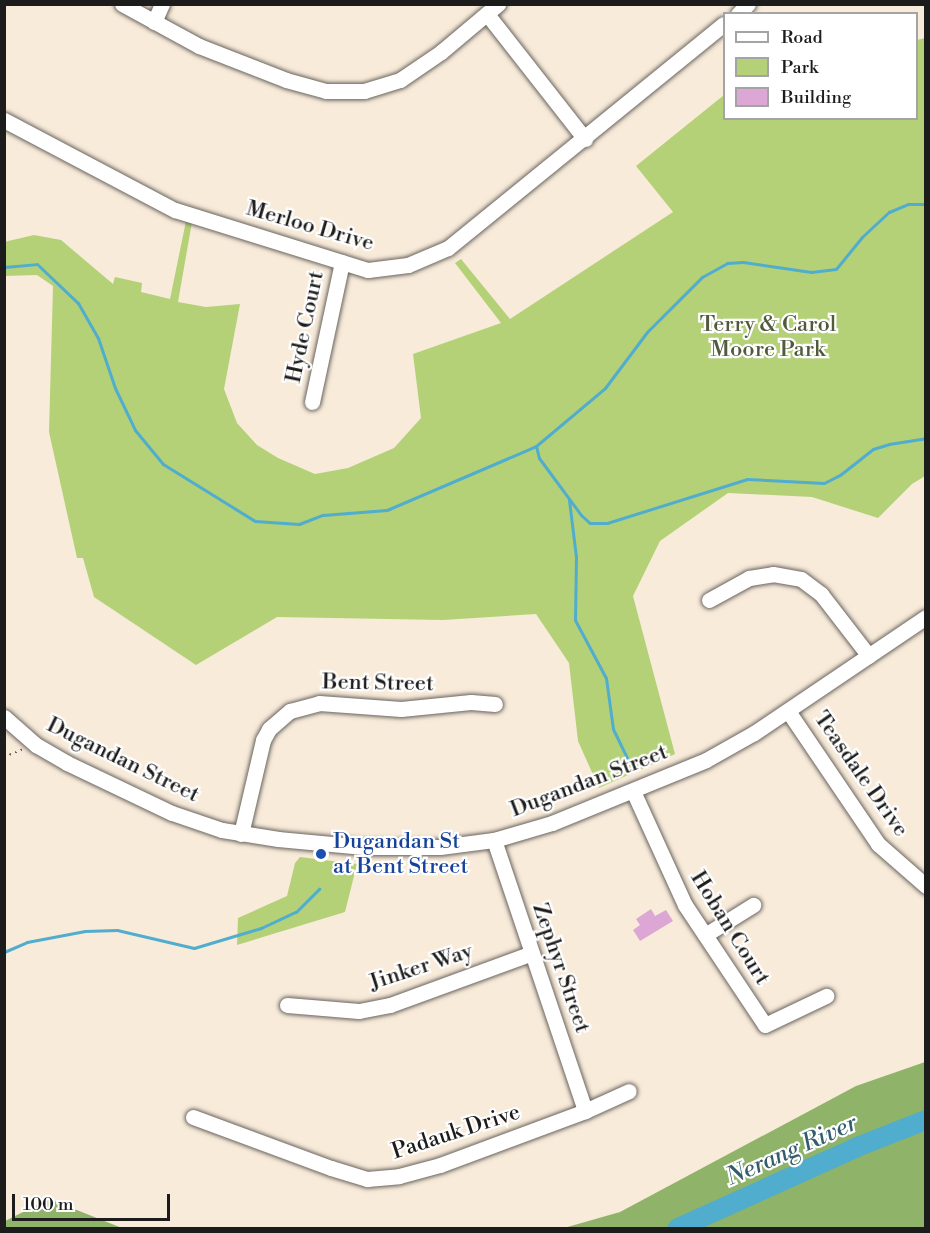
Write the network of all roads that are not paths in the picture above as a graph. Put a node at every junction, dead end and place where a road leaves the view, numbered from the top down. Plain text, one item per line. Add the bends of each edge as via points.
1 (122, 4) edge
2 (162, 4) edge
3 (493, 9) edge
4 (154, 22) junction
5 (723, 25) edge
6 (4, 120) edge
7 (585, 139) junction
8 (342, 262) junction
9 (312, 402) dead end
10 (709, 600) dead end
11 (926, 618) edge
12 (869, 656) junction
13 (495, 704) dead end
14 (788, 711) junction
15 (4, 717) edge
16 (633, 791) junction
17 (241, 834) junction
18 (494, 840) junction
19 (926, 886) edge
20 (753, 905) dead end
21 (705, 934) junction
22 (532, 953) junction
23 (826, 996) dead end
24 (287, 1005) dead end
25 (629, 1091) dead end
26 (585, 1111) junction
27 (193, 1116) dead end

1 - 4 street
2 - 4 street
3 - 4 street via 400,80 364,91 326,91 286,80 199,46
3 - 7 street
5 - 7 street, Merloo Drive
6 - 8 street, Merloo Drive via 176,210
7 - 8 street, Merloo Drive via 448,248 408,266 368,270
8 - 9 street, Hyde Court
10 - 12 street via 749,578 773,574 801,579 821,594
11 - 12 street, Dugandan Street
12 - 14 street, Dugandan Street
13 - 17 street, Bent Street via 471,702 401,709 319,703 290,711 262,740
14 - 16 street, Dugandan Street via 733,746
14 - 19 street, Teasdale Drive via 878,844
15 - 17 street, Dugandan Street via 36,745 67,763 172,813
16 - 18 street, Dugandan Street via 552,824
16 - 21 street, Hoban Court via 685,905
17 - 18 street, Dugandan Street via 390,848
18 - 22 street, Zephyr Street
20 - 21 street
21 - 23 street, Hoban Court via 765,1025
22 - 24 street, Jinker Way via 390,1005 359,1011
22 - 26 street, Zephyr Street
25 - 26 street, Padauk Drive
26 - 27 street, Padauk Drive via 440,1165 399,1176 367,1179

